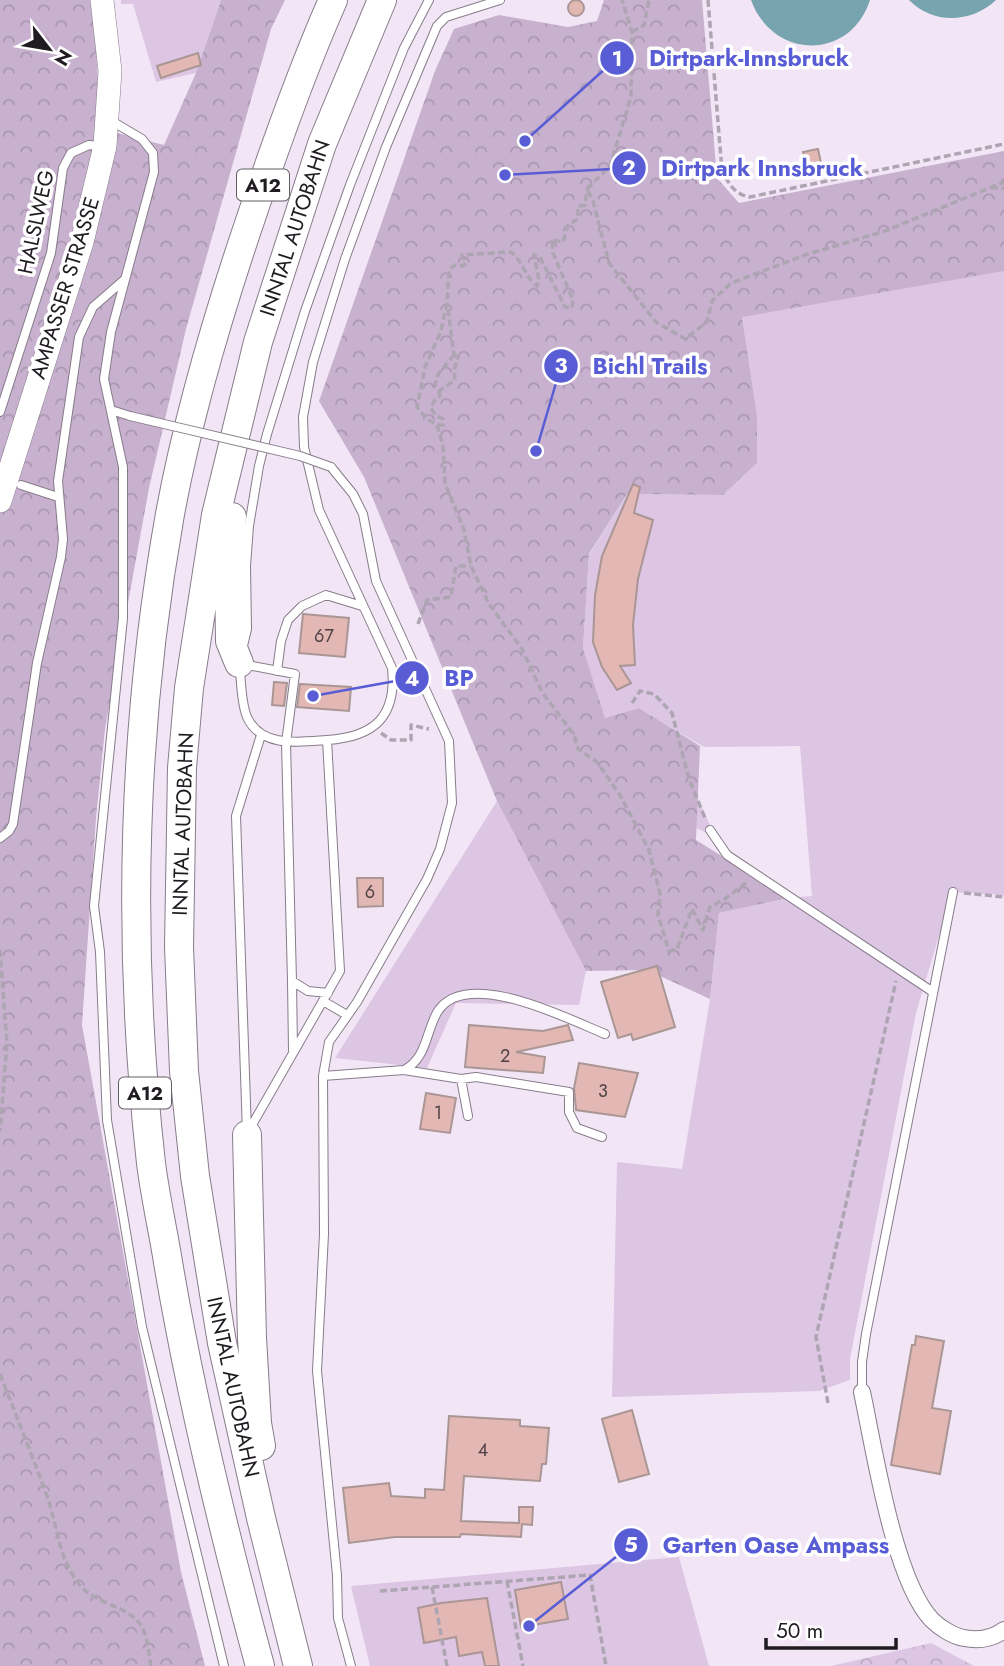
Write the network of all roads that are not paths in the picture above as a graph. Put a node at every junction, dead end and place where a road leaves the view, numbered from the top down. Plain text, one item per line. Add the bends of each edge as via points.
1 (102, 0) edge
2 (332, 0) edge
3 (382, 0) edge
4 (429, 0) edge
5 (500, 0) edge
6 (108, 118) junction
7 (105, 146) junction
8 (124, 280) junction
9 (111, 410) junction
10 (0, 412) edge
11 (226, 469) junction
12 (21, 485) dead end
13 (58, 497) junction
14 (0, 501) edge
15 (362, 606) junction
16 (239, 663) junction
17 (277, 671) junction
18 (261, 735) junction
19 (327, 740) junction
20 (286, 743) junction
21 (710, 830) road end
22 (0, 838) edge
23 (953, 892) road end
24 (292, 981) junction
25 (933, 992) junction
26 (325, 997) junction
27 (348, 1015) junction
28 (604, 1034) dead end
29 (293, 1054) junction
30 (404, 1070) junction
31 (323, 1076) junction
32 (461, 1079) junction
33 (468, 1115) dead end
34 (247, 1135) junction
35 (602, 1137) dead end
36 (862, 1392) joint
37 (261, 1518) junction
38 (1004, 1630) edge
39 (224, 1666) edge
40 (260, 1666) edge
41 (298, 1666) edge
42 (351, 1666) edge

1 - 6 main road, AMPASSER STRASSE via 110,71
2 - 40 highway, INNTAL AUTOBAHN / A12 via 276,145 195,402 158,587 141,762 135,939 152,1166 181,1342
3 - 11 highway, INNTAL AUTOBAHN / A12 via 322,144 284,256
4 - 16 lane via 404,48 350,185 267,434 249,526 247,629
5 - 15 lane via 446,17 437,26 345,259 313,362 303,418 304,447 319,510
6 - 7 main road, AMPASSER STRASSE
6 - 8 lane via 142,139 153,153 154,173
7 - 10 lane, HALSLWEG via 89,145 71,153 63,168 51,253
7 - 14 main road, AMPASSER STRASSE via 82,242
8 - 9 lane via 104,379
8 - 13 lane via 93,306 79,337
9 - 27 lane, bridge via 331,467 363,514 376,581 449,741 452,803 427,879
9 - 39 lane via 123,467 123,618 94,906 107,1120 142,1327
11 - 16 highway via 233,512 230,641
11 - 37 highway, INNTAL AUTOBAHN / A12 via 189,688 182,768 179,947 184,1071 195,1176 222,1343
12 - 13 lane
13 - 22 lane via 61,557 37,663 13,824
15 - 17 lane via 326,596 302,606 288,620
15 - 19 lane via 392,668 394,685 387,713 373,727 346,739
16 - 17 lane
16 - 18 lane via 247,718
17 - 20 lane via 295,674
18 - 20 lane
18 - 34 lane via 236,816
19 - 20 lane
19 - 26 lane via 340,971
20 - 24 lane
21 - 25 lane via 727,855
23 - 25 lane
24 - 26 lane
24 - 29 lane
25 - 36 lane via 866,1334
26 - 27 lane
26 - 29 lane
27 - 31 lane via 329,1042
28 - 30 lane via 519,1000 461,994 439,1009 427,1041 413,1065
29 - 34 lane
30 - 31 lane
30 - 32 lane
31 - 42 lane via 324,1234 317,1371 338,1618
32 - 33 lane
32 - 35 lane via 476,1077 569,1092 569,1112 577,1128
34 - 37 highway via 257,1423 267,1481
36 - 38 street via 898,1552 920,1604 932,1620 959,1637 985,1639
37 - 41 highway, INNTAL AUTOBAHN / A12

